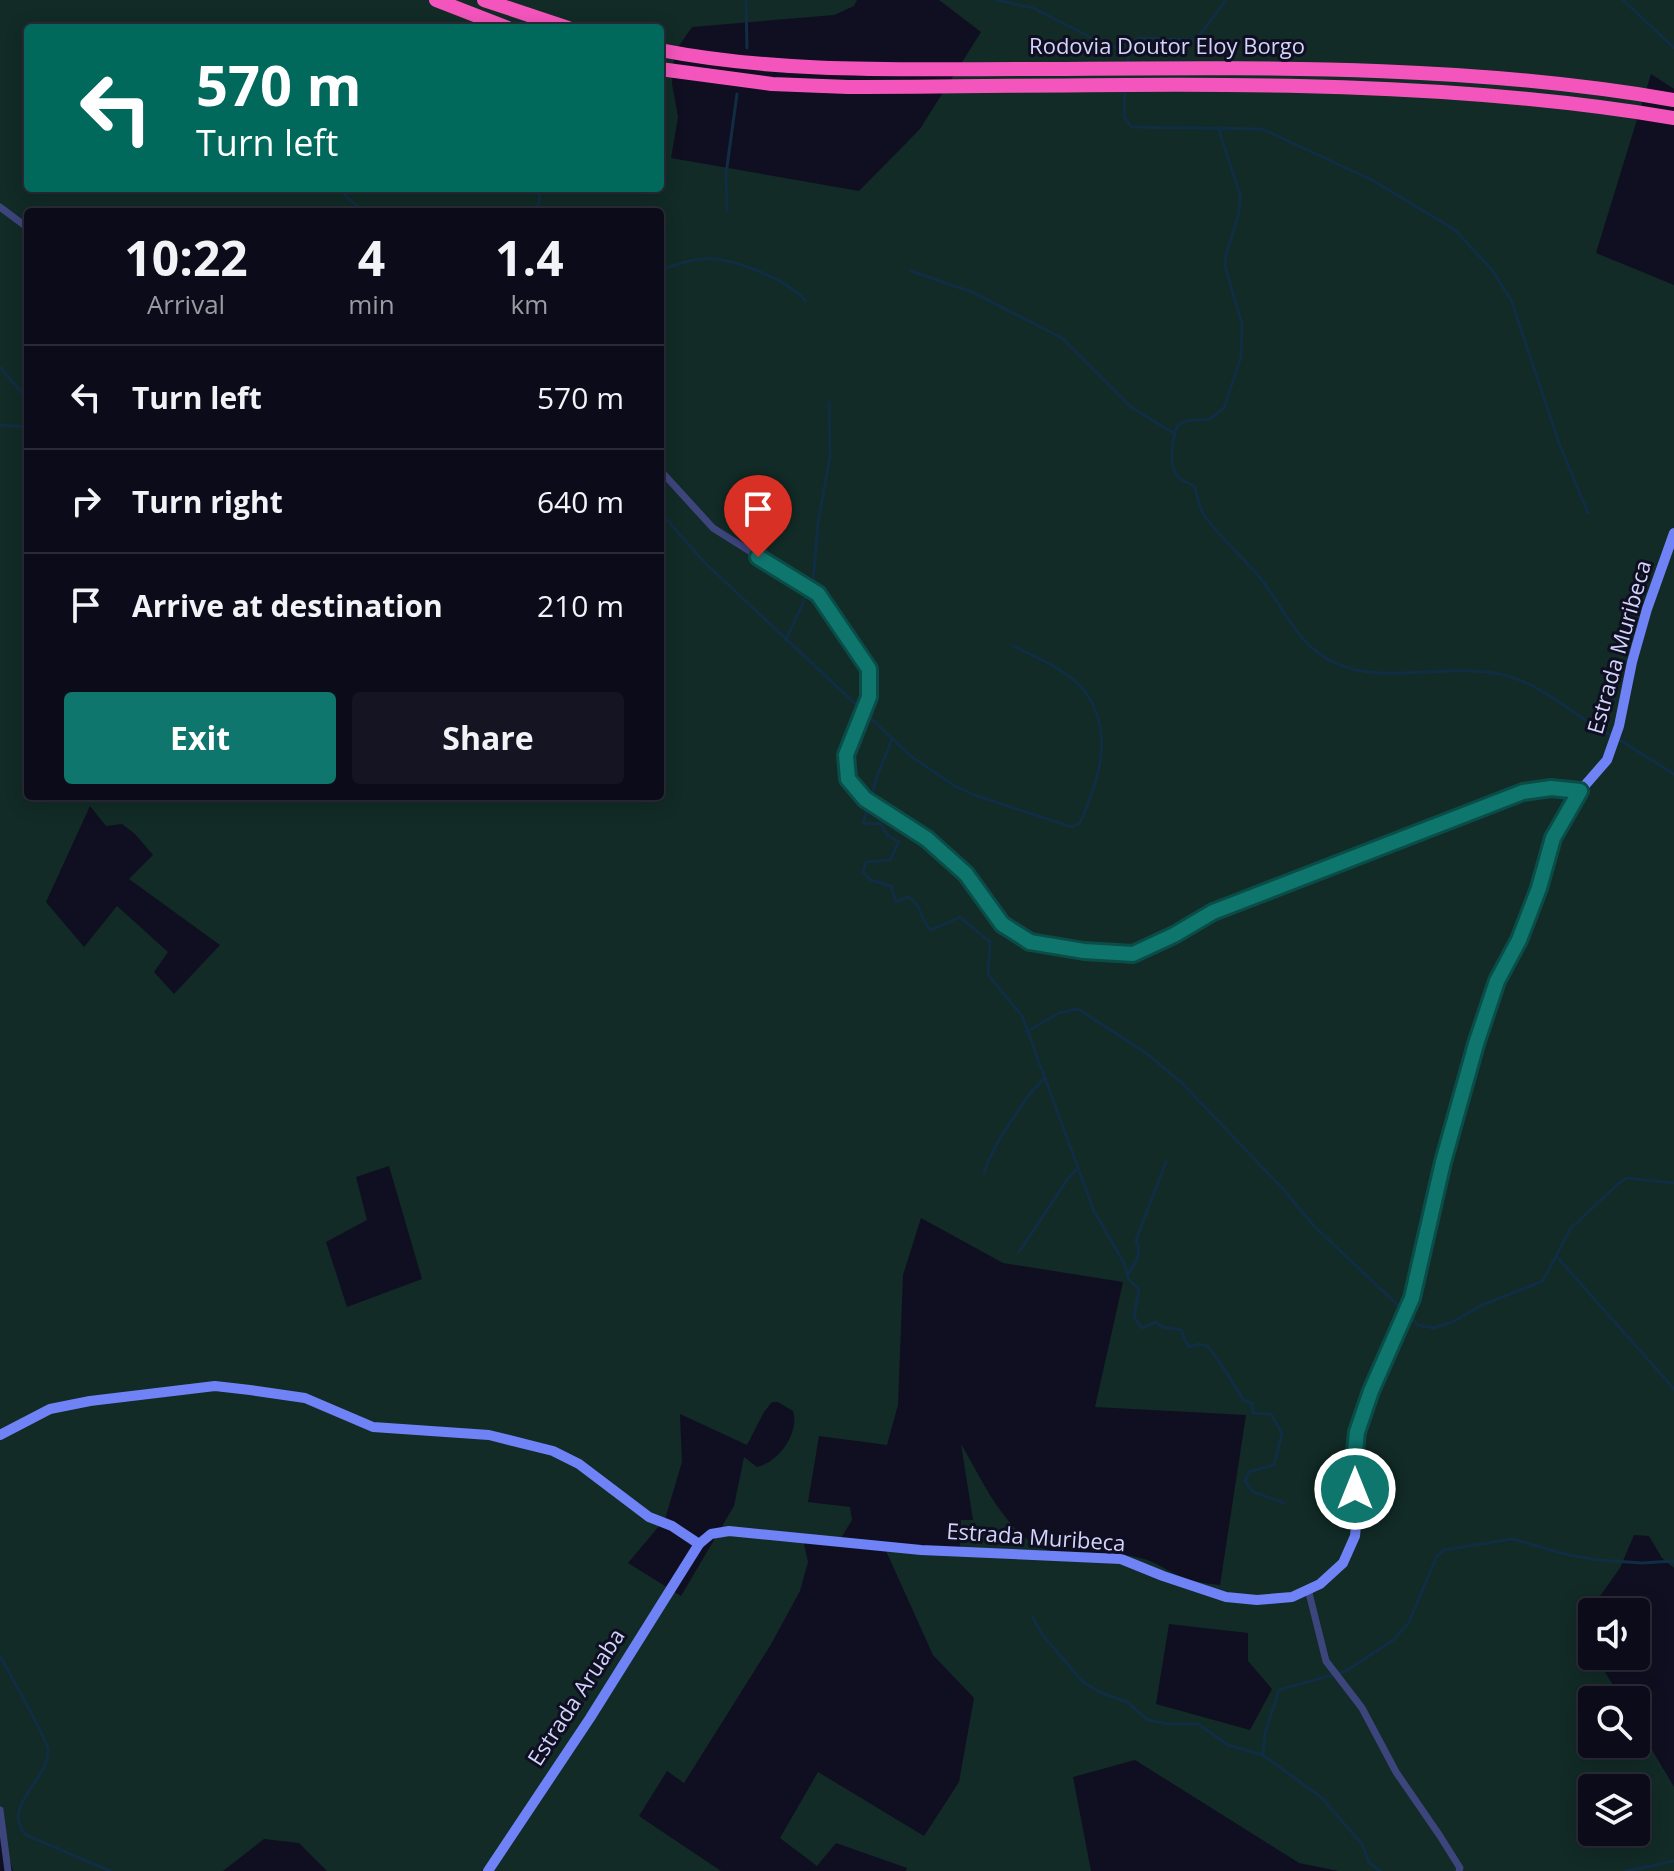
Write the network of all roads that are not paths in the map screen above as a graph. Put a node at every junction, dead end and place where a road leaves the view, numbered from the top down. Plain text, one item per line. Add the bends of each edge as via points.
1 (436, 0) edge
2 (484, 0) edge
3 (498, 24) edge
4 (556, 24) edge
5 (664, 51) edge
6 (664, 70) edge
7 (1674, 100) edge
8 (1674, 118) edge
9 (0, 207) edge
10 (24, 225) edge
11 (664, 474) edge
12 (1674, 533) edge
13 (1580, 791) junction
14 (0, 1435) edge
15 (699, 1544) junction
16 (1308, 1589) junction
17 (0, 1810) edge
18 (8, 1871) edge
19 (488, 1871) edge
20 (1459, 1871) edge

1 - 3 highway
2 - 4 highway
5 - 7 highway, Rodovia Doutor Eloy Borgo via 811,68 1405,70 1551,82
6 - 8 highway, Rodovia Doutor Eloy Borgo via 810,86 1404,89 1549,100
9 - 10 street
11 - 13 street via 713,528 818,594 869,669 869,697 846,755 848,779 865,799 927,839 966,874 1002,924 1030,942 1133,954 1213,912 1510,797 1551,788
12 - 13 street, Estrada Muribeca via 1647,609 1607,760
13 - 16 street, Estrada Muribeca via 1553,838 1519,940 1497,981 1443,1162 1412,1298 1357,1432 1355,1536 1343,1563
14 - 15 street via 50,1409 90,1401 215,1386 305,1398 373,1427 489,1435 553,1451 579,1464 649,1517
15 - 16 street, Estrada Muribeca via 711,1534 729,1531 921,1550 1121,1559 1226,1597 1292,1597
15 - 19 street, Estrada Aruaba
16 - 20 street via 1326,1661 1362,1708
17 - 18 street

